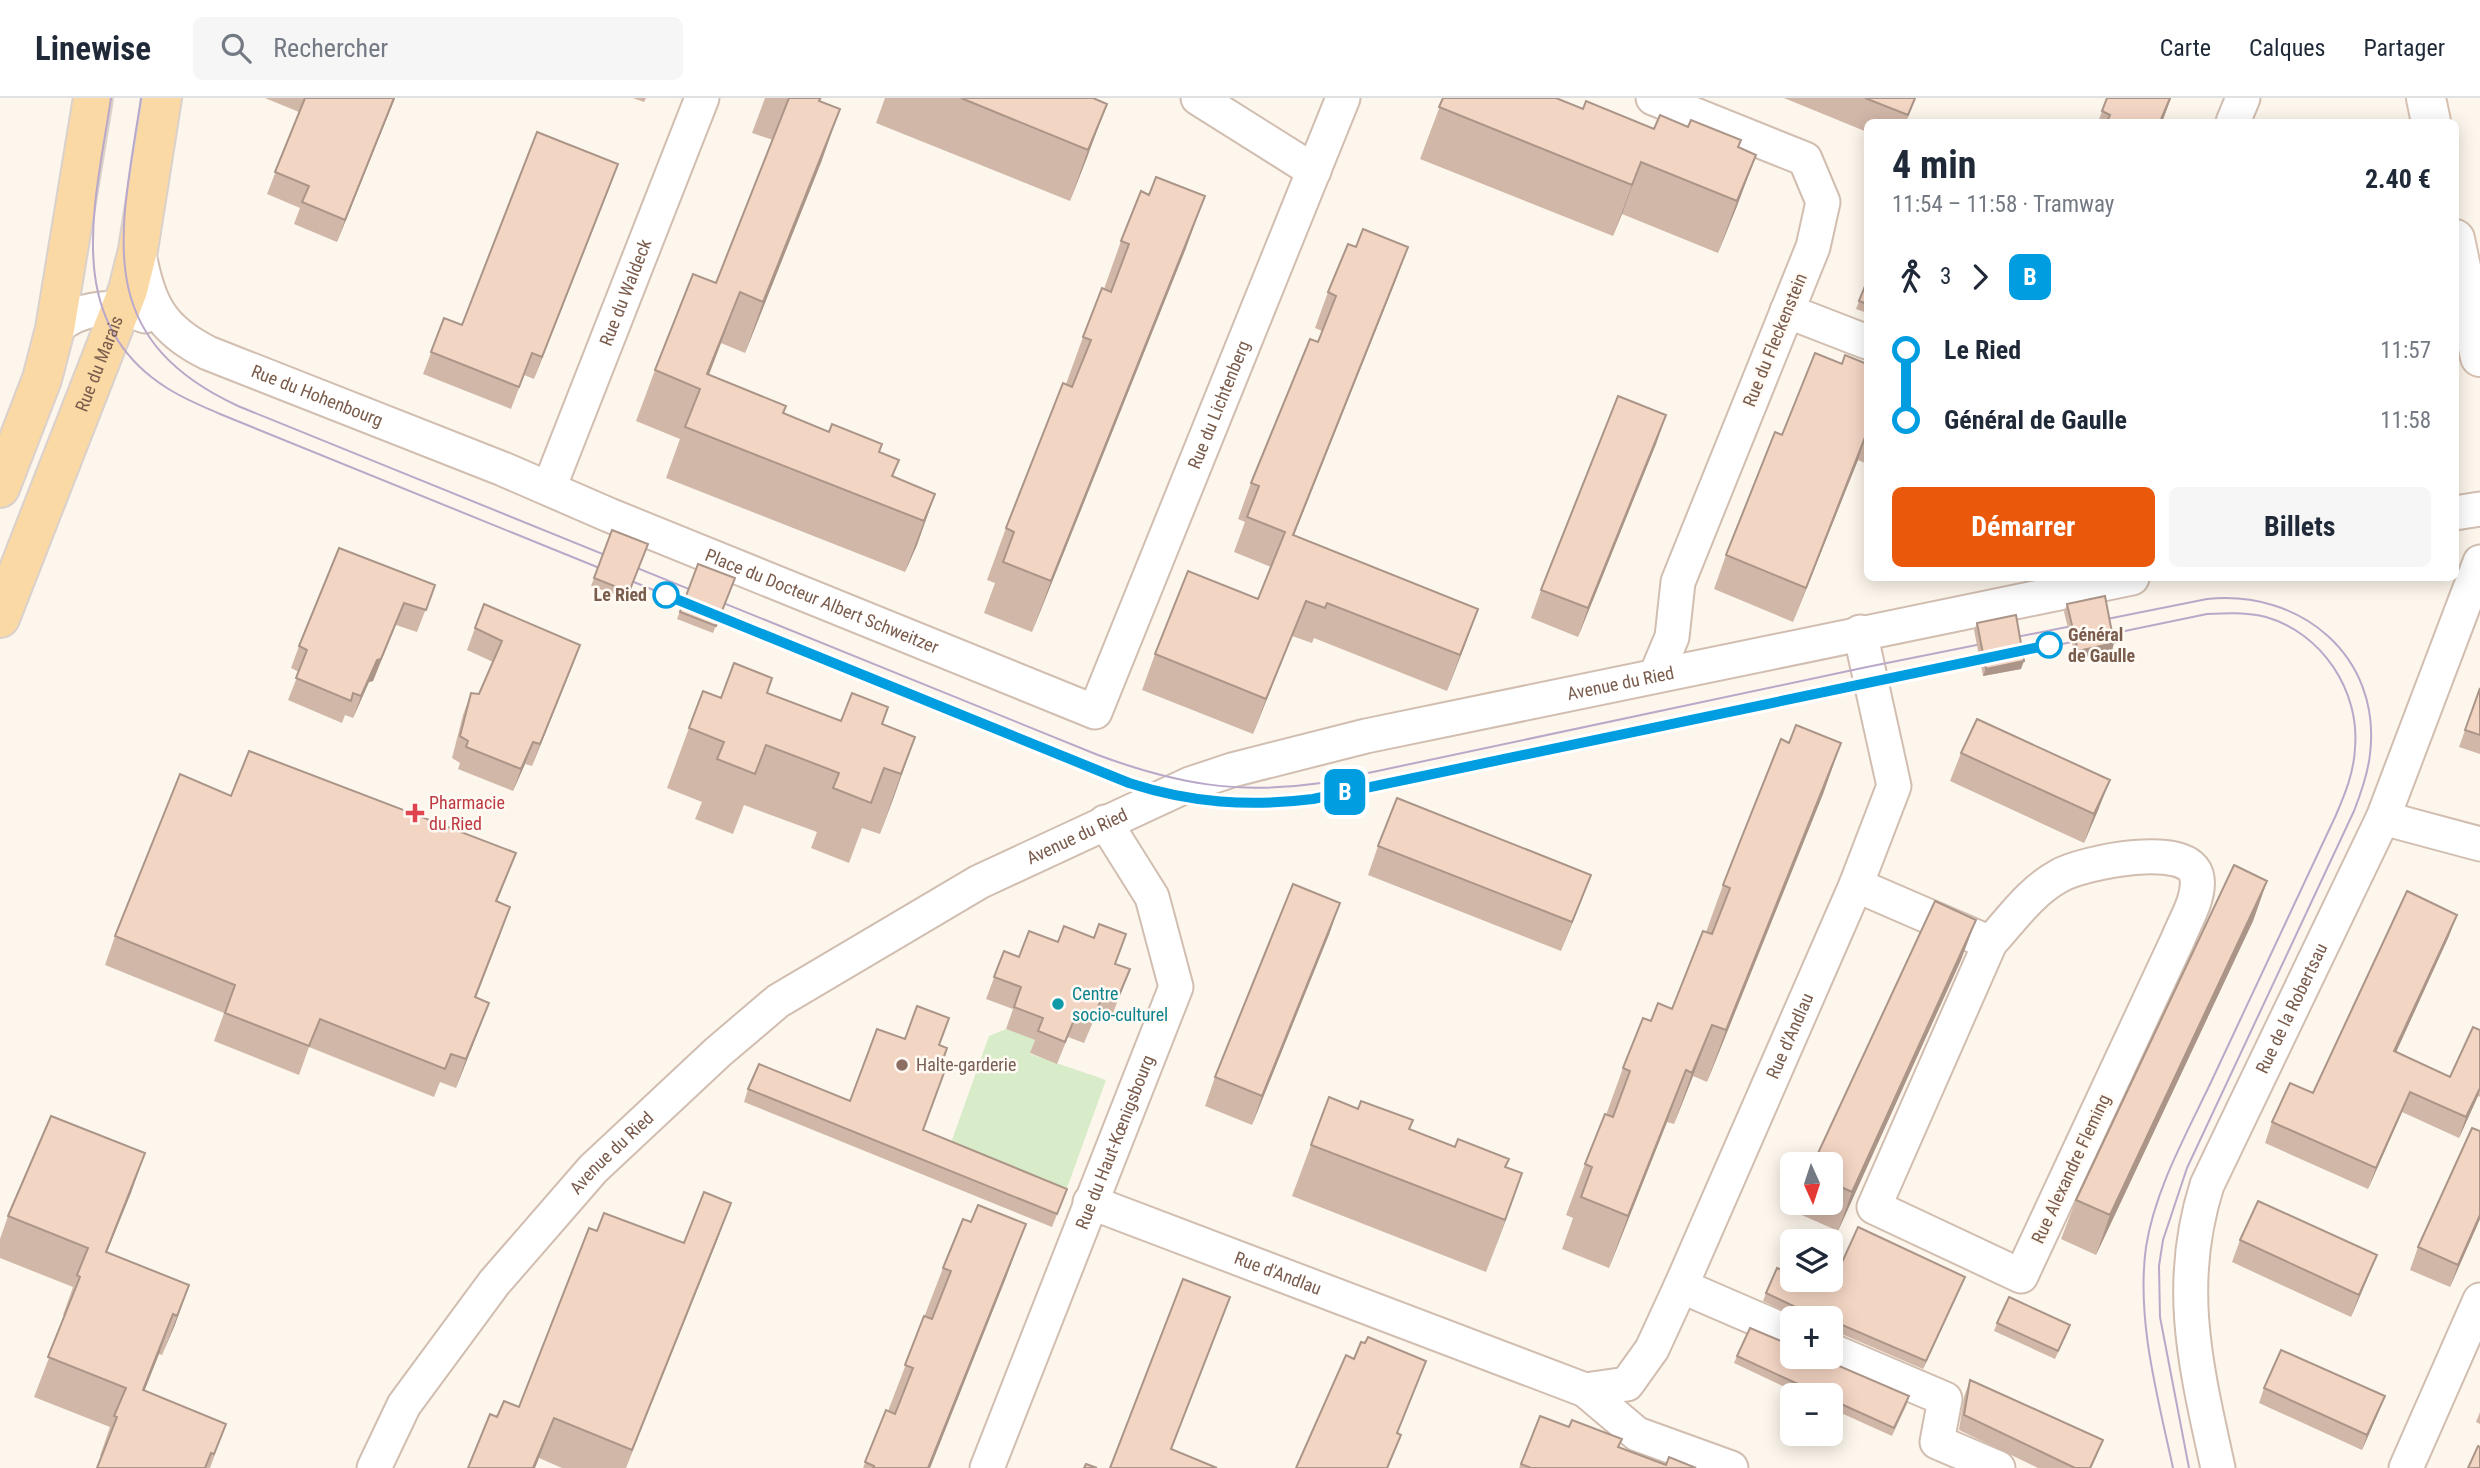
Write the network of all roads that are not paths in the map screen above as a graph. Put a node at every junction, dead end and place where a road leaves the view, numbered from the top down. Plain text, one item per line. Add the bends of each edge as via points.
1 (93, 98) edge
2 (162, 98) edge
3 (702, 98) edge
4 (1198, 98) edge
5 (1343, 98) edge
6 (1653, 98) edge
7 (2243, 98) edge
8 (2426, 98) edge
9 (2234, 119) edge
10 (2430, 119) edge
11 (1314, 171) junction
12 (138, 250) junction
13 (2459, 258) edge
14 (122, 309) junction
15 (1787, 311) junction
16 (55, 329) junction
17 (171, 331) junction
18 (1864, 341) edge
19 (2480, 357) edge
20 (0, 488) edge
21 (550, 488) junction
22 (2480, 509) edge
23 (2459, 512) edge
24 (2480, 562) edge
25 (2117, 581) edge
26 (0, 618) edge
27 (1860, 632) junction
28 (1656, 675) junction
29 (1095, 712) joint
30 (2383, 818) junction
31 (1105, 822) junction
32 (2480, 844) edge
33 (1856, 885) junction
34 (1990, 943) junction
35 (1090, 1202) junction
36 (1681, 1286) junction
37 (2480, 1300) edge
38 (1780, 1329) edge
39 (1843, 1356) edge
40 (1584, 1390) junction
41 (374, 1468) edge
42 (987, 1468) edge
43 (1731, 1468) edge
44 (1998, 1468) edge
45 (2218, 1468) edge
46 (2406, 1468) edge

1 - 16 main road
2 - 12 main road, Rue du Marais
3 - 21 street, Rue du Waldeck
4 - 11 street
5 - 11 street, Rue du Lichtenberg
6 - 15 street, Rue du Fleckenstein via 1805,159 1823,202 1813,247
7 - 9 street
8 - 10 street
11 - 29 street, Rue du Lichtenberg
12 - 14 main road, Rue du Marais
12 - 17 street, Rue du Hohenbourg via 150,296
13 - 19 street
14 - 16 street via 87,311
14 - 17 street via 153,319
14 - 26 main road, Rue du Marais
15 - 18 street
15 - 28 street, Rue du Fleckenstein via 1678,582 1672,637
16 - 20 main road via 42,379
17 - 21 street, Rue du Hohenbourg via 208,353
21 - 29 street, Place du Docteur Albert Schweitzer
22 - 23 street
24 - 30 street, Rue de la Robertsau
25 - 27 street, Avenue du Ried
27 - 28 street, Avenue du Ried
27 - 33 street, Rue d'Andlau via 1894,786
28 - 31 street, Avenue du Ried via 1366,736 1233,770
30 - 32 street
30 - 45 street, Rue de la Robertsau via 2199,1208 2191,1246 2189,1299
31 - 35 street, Rue du Haut-Kœnigsbourg via 1152,897 1177,987
31 - 41 street, Avenue du Ried via 979,882 870,944 778,1001 718,1052 593,1169 530,1239 404,1405
33 - 34 street
33 - 36 street, Rue d'Andlau
34 - 34 street, Rue Alexandre Fleming via 2034,895 2069,871 2161,856 2188,863 2197,877 2196,895 2178,939 2021,1276 1874,1208
35 - 40 street, Rue d'Andlau
35 - 42 street, Rue du Haut-Kœnigsbourg
36 - 38 street
36 - 40 street, Rue d'Andlau via 1652,1349 1627,1384
37 - 46 street
39 - 44 street via 1945,1399 1937,1442
40 - 43 street, Rue d'Andlau via 1637,1434

